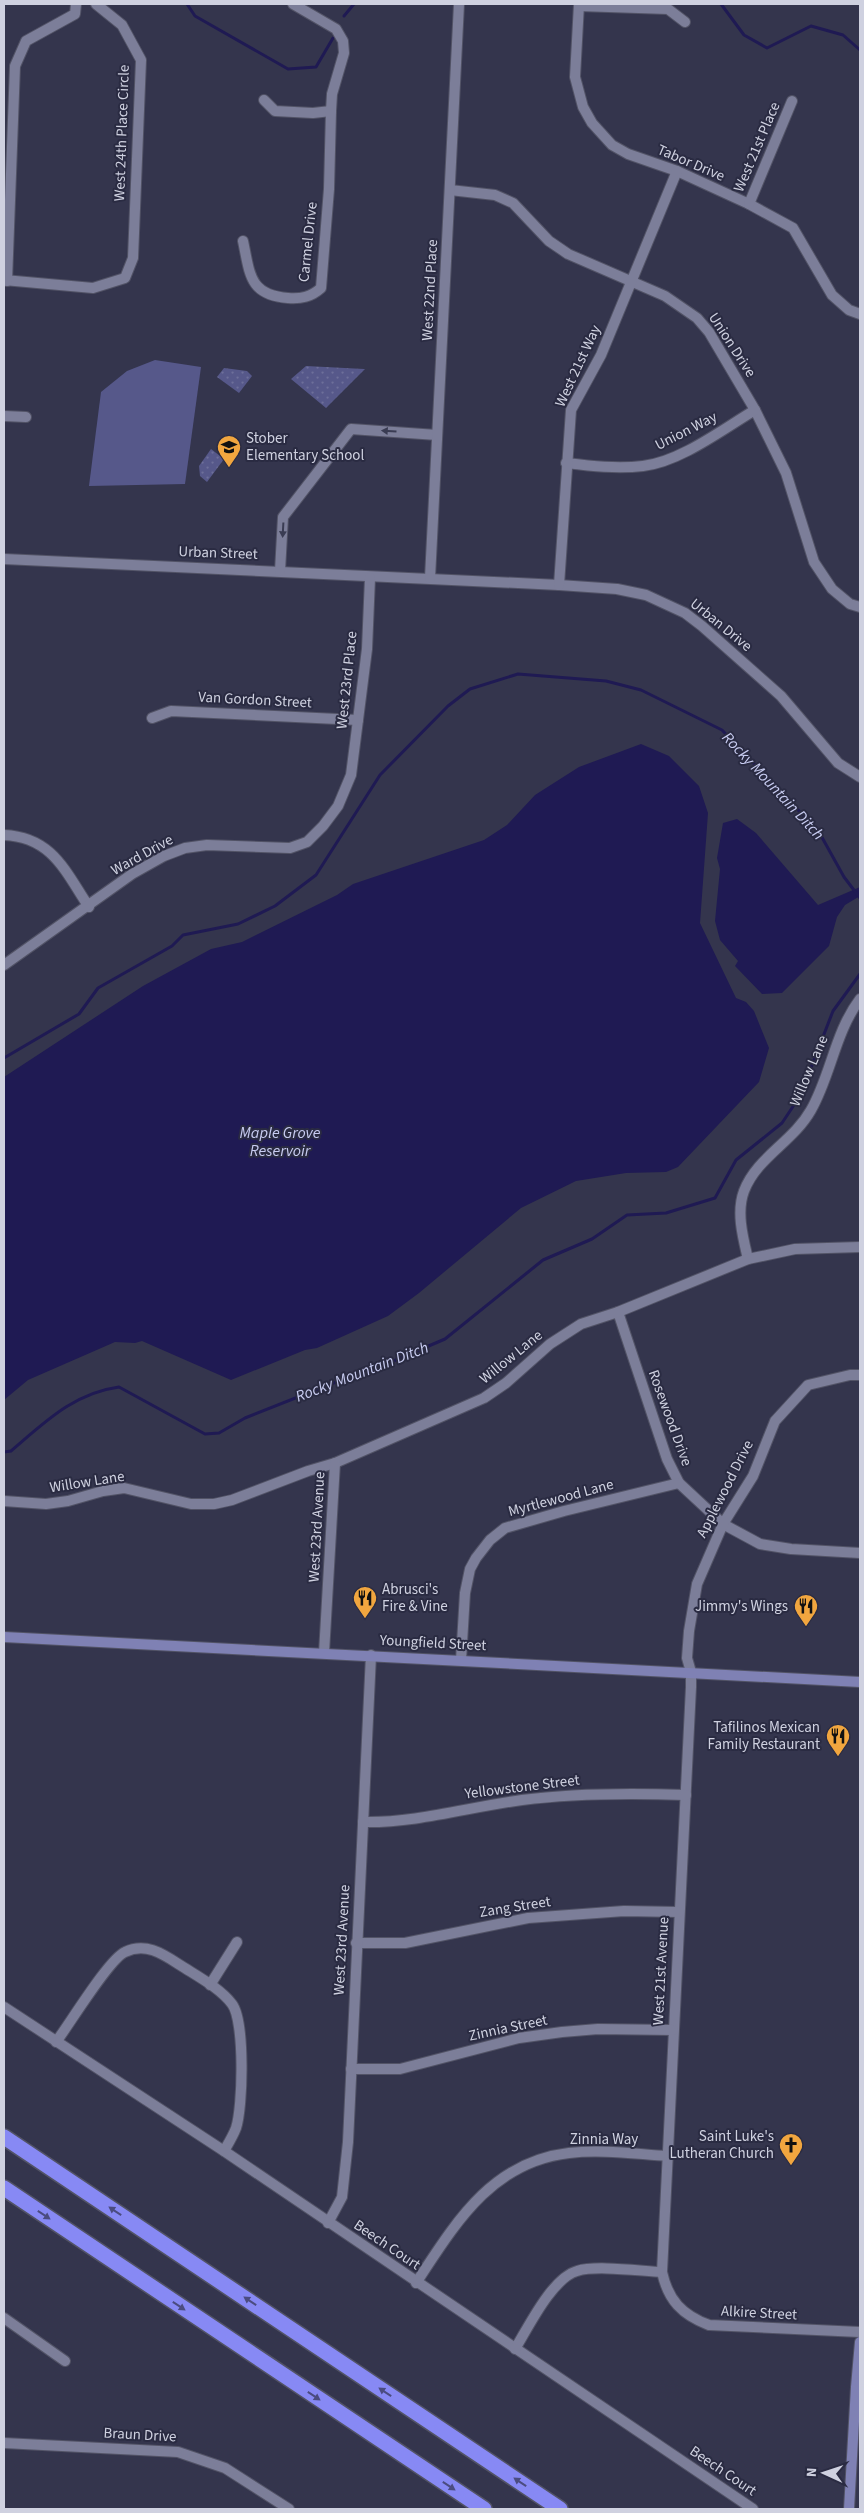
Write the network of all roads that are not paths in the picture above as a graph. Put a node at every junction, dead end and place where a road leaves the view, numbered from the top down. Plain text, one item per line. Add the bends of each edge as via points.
1 (76, 4) edge
2 (96, 4) edge
3 (293, 4) edge
4 (459, 4) edge
5 (579, 5) edge
6 (685, 22) dead end
7 (4, 65) edge
8 (15, 66) junction
9 (264, 100) dead end
10 (792, 101) dead end
11 (330, 111) junction
12 (677, 171) junction
13 (450, 190) junction
14 (749, 204) junction
15 (243, 241) dead end
16 (6, 280) edge
17 (632, 283) junction
18 (860, 314) edge
19 (755, 410) junction
20 (4, 416) edge
21 (26, 417) dead end
22 (437, 435) junction
23 (566, 463) junction
24 (4, 559) edge
25 (280, 570) junction
26 (370, 578) junction
27 (430, 578) junction
28 (559, 585) junction
29 (860, 607) edge
30 (152, 718) dead end
31 (358, 720) junction
32 (860, 777) edge
33 (348, 786) joint
34 (4, 835) edge
35 (89, 907) junction
36 (4, 965) edge
37 (860, 999) edge
38 (860, 1247) edge
39 (748, 1259) junction
40 (618, 1312) junction
41 (860, 1376) edge
42 (335, 1463) junction
43 (679, 1484) junction
44 (4, 1501) edge
45 (723, 1524) junction
46 (860, 1553) edge
47 (4, 1637) edge
48 (324, 1653) junction
49 (371, 1655) junction
50 (461, 1660) junction
51 (691, 1672) junction
52 (860, 1682) edge
53 (686, 1795) junction
54 (363, 1822) junction
55 (679, 1912) junction
56 (237, 1942) dead end
57 (356, 1943) junction
58 (210, 1985) junction
59 (4, 2007) edge
60 (673, 2030) junction
61 (56, 2042) junction
62 (351, 2069) junction
63 (4, 2137) edge
64 (224, 2151) junction
65 (668, 2156) junction
66 (4, 2188) edge
67 (328, 2223) junction
68 (662, 2272) junction
69 (416, 2283) junction
70 (4, 2318) edge
71 (860, 2332) edge
72 (860, 2342) edge
73 (515, 2349) junction
74 (65, 2361) dead end
75 (857, 2432) edge
76 (4, 2444) edge
77 (289, 2509) edge
78 (484, 2509) edge
79 (560, 2509) edge
80 (754, 2509) edge
81 (849, 2509) edge

1 - 8 street via 75,14 26,41
2 - 16 street, West 24th Place Circle via 122,25 141,60 133,258 125,278 93,288
3 - 11 street, Carmel Drive via 336,29 343,41 344,53
4 - 13 street, West 22nd Place
5 - 6 street via 668,9
5 - 12 street, Tabor Drive via 575,77 583,107 592,124 612,145 628,154
7 - 8 street
8 - 16 street
9 - 11 street via 275,111
10 - 14 street, West 21st Place
11 - 15 street, Carmel Drive via 329,189 321,288 304,297 263,293 254,284
12 - 14 street, Tabor Drive
12 - 17 street, West 21st Way
13 - 17 street, Union Drive via 494,195 513,203 549,240 568,254
13 - 22 street, West 22nd Place
14 - 18 street, Tabor Drive via 793,228 832,295 849,310
17 - 19 street, Union Drive via 665,296 697,318 709,332
17 - 23 street, West 21st Way via 601,355 571,410
19 - 23 street, Union Way via 692,448 644,466
19 - 29 street, Union Drive via 786,473 814,562 832,590 850,604
20 - 21 street
22 -> 25 street via 351,429 283,517
22 - 27 street, West 22nd Place
23 - 28 street, West 21st Way
24 - 25 street, Urban Street
25 - 26 street, Urban Street
26 - 27 street, Urban Street
26 - 31 street, West 23rd Place via 367,648
27 - 28 street, Urban Drive
28 - 32 street, Urban Drive via 637,593 685,614 781,696 838,763
30 - 31 street, Van Gordon Street via 171,711
31 - 33 street, West 23rd Place
33 - 35 street, Ward Drive via 338,806 306,842 290,848 207,844 184,848 132,874
34 - 35 street via 30,839 45,847
35 - 36 street, Ward Drive
37 - 39 street, Willow Lane via 843,1028 812,1108 794,1134 750,1177 743,1194 741,1214
38 - 39 street via 795,1248
39 - 40 street, Willow Lane
40 - 42 street, Willow Lane via 581,1324 550,1344 484,1398
40 - 43 street, Rosewood Drive via 667,1460
41 - 45 street, Applewood Drive via 850,1374 808,1384 774,1421 752,1476
42 - 44 street, Willow Lane via 214,1504 180,1502 124,1488 46,1504
42 - 48 street, West 23rd Avenue
43 - 45 street, Rosewood Drive
43 - 50 street, Myrtlewood Lane via 505,1528 490,1540 470,1569 465,1593
45 - 46 street, Rosewood Drive via 773,1548
45 - 51 street, Applewood Drive via 697,1584 687,1658
47 - 48 street, Youngfield Street
48 - 49 street, Youngfield Street
49 - 50 street, Youngfield Street
49 - 54 street, West 23rd Avenue
50 - 51 street, Youngfield Street
51 - 52 street, Youngfield Street
51 - 53 street, West 21st Avenue
53 - 54 street, Yellowstone Street via 594,1794 524,1800 396,1823
53 - 55 street, West 21st Avenue
54 - 57 street, West 23rd Avenue
55 - 57 street, Zang Street via 624,1911 528,1918 404,1943
55 - 60 street, West 21st Avenue
56 - 58 street
57 - 62 street, West 23rd Avenue
58 - 61 street via 160,1952 134,1948 123,1952 116,1957
58 - 64 street via 232,2003 240,2026 240,2106 236,2127
59 - 61 street, Beech Court
60 - 62 street, Zinnia Street via 562,2032 519,2038 400,2069
60 - 65 street, West 21st Avenue
61 - 64 street, Beech Court
62 - 67 street, West 23rd Avenue via 342,2197
79 -> 63 highway
64 - 67 street, Beech Court
65 - 68 street, West 21st Avenue
65 - 69 street, Zinnia Way via 579,2152 533,2161 488,2188 458,2220
66 -> 78 highway
67 - 69 street, Beech Court
68 - 71 street, Alkire Street via 674,2302 690,2317 709,2325
68 - 73 street via 588,2270 569,2275 555,2287
69 - 73 street, Beech Court
70 - 74 street
72 - 75 street
73 - 80 street, Beech Court
75 - 81 street
76 - 77 street, Braun Drive via 178,2452 225,2468

